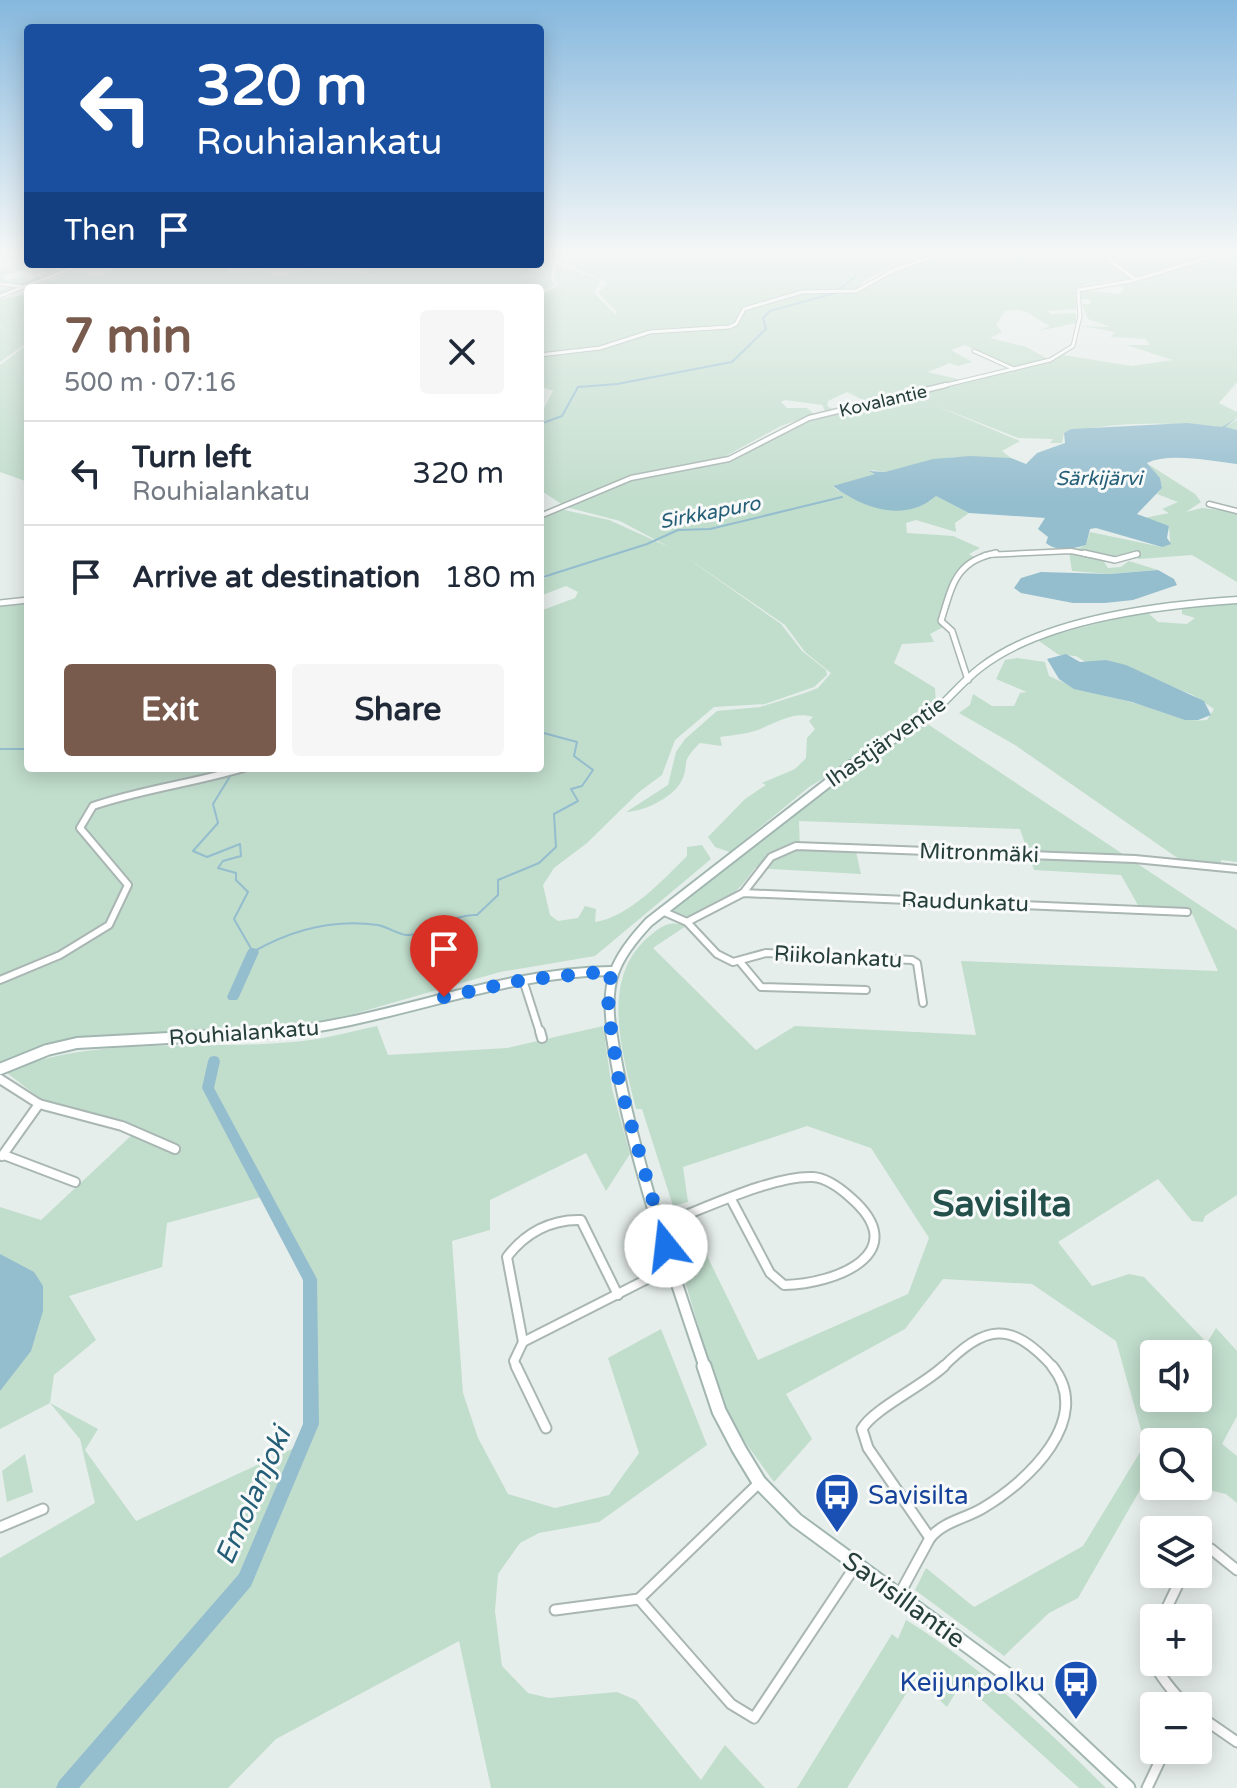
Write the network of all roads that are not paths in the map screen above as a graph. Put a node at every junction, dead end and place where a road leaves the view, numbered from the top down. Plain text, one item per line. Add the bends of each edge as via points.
1 (639, 335) edge
2 (1075, 335) edge
3 (974, 351) dead end
4 (544, 355) edge
5 (1014, 369) junction
6 (1209, 504) dead end
7 (1237, 511) edge
8 (544, 514) edge
9 (1137, 554) dead end
10 (24, 600) edge
11 (1237, 600) edge
12 (0, 603) edge
13 (968, 680) junction
14 (234, 772) edge
15 (1237, 869) edge
16 (743, 893) junction
17 (662, 911) junction
18 (1187, 912) dead end
19 (687, 922) junction
20 (741, 963) junction
21 (611, 971) junction
22 (0, 980) edge
23 (523, 980) junction
24 (866, 990) dead end
25 (923, 1003) dead end
26 (542, 1038) dead end
27 (0, 1069) edge
28 (0, 1079) edge
29 (39, 1104) junction
30 (175, 1149) dead end
31 (2, 1156) edge
32 (75, 1182) dead end
33 (732, 1201) junction
34 (660, 1225) junction
35 (671, 1267) junction
36 (618, 1295) junction
37 (523, 1342) junction
38 (546, 1428) dead end
39 (759, 1482) junction
40 (43, 1509) dead end
41 (0, 1527) edge
42 (931, 1539) junction
43 (1212, 1550) edge
44 (856, 1565) junction
45 (1237, 1570) edge
46 (899, 1595) junction
47 (639, 1599) junction
48 (555, 1610) dead end
49 (1161, 1676) edge
50 (1174, 1692) edge
51 (1212, 1725) edge
52 (1237, 1742) edge
53 (1158, 1764) edge
54 (1128, 1788) edge
55 (1147, 1788) edge

1 - 4 street via 600,348
2 - 5 street, Kovalantie via 1071,349
3 - 5 street
5 - 8 street, Kovalantie via 809,418 729,459 631,478
6 - 7 street
9 - 13 street via 1109,561 1077,551 1010,550 971,563 954,578 941,621 952,631
10 - 12 street
11 - 13 street, Ihastjärventie via 1121,614 1042,635 981,667
13 - 17 street, Ihastjärventie via 923,721 832,777
14 - 22 street via 93,806 80,828 128,885 109,925 60,955
15 - 16 street, Mitronmäki via 1135,859 796,846 771,855
16 - 18 street, Raudunkatu
16 - 19 street
17 - 19 street
17 - 21 street via 631,938
19 - 20 street, Riikolankatu via 717,954
20 - 24 street via 761,987
20 - 25 street, Riikolankatu via 766,953 912,960 917,963
21 - 23 street, Rouhialankatu
21 - 34 street, Savisillantie via 608,1009 619,1082
23 - 26 street
23 - 27 street, Rouhialankatu via 328,1027 77,1043
28 - 29 street
29 - 30 street via 122,1126
29 - 31 street
31 - 32 street
33 - 33 street via 770,1273 784,1285 850,1269 876,1242 874,1226 834,1181 800,1178
33 - 34 street
34 - 35 street, Savisillantie
35 - 36 street
35 - 39 street, Savisillantie via 719,1411
36 - 37 street
36 - 37 street via 581,1220 566,1218 516,1242 507,1257
37 - 38 street via 514,1361
39 - 44 street, Savisillantie via 796,1520
39 - 47 street
40 - 41 street
42 - 42 street via 1031,1473 1066,1412 1059,1373 1031,1346 1005,1333 986,1332 966,1342 925,1383 867,1420 862,1429 868,1448
42 - 46 street
43 - 45 street
44 - 46 street, Savisillantie
44 - 47 street via 754,1718 731,1704
46 - 54 street, Savisillantie via 1010,1677
47 - 48 street
49 - 50 street
51 - 52 street
53 - 55 street

